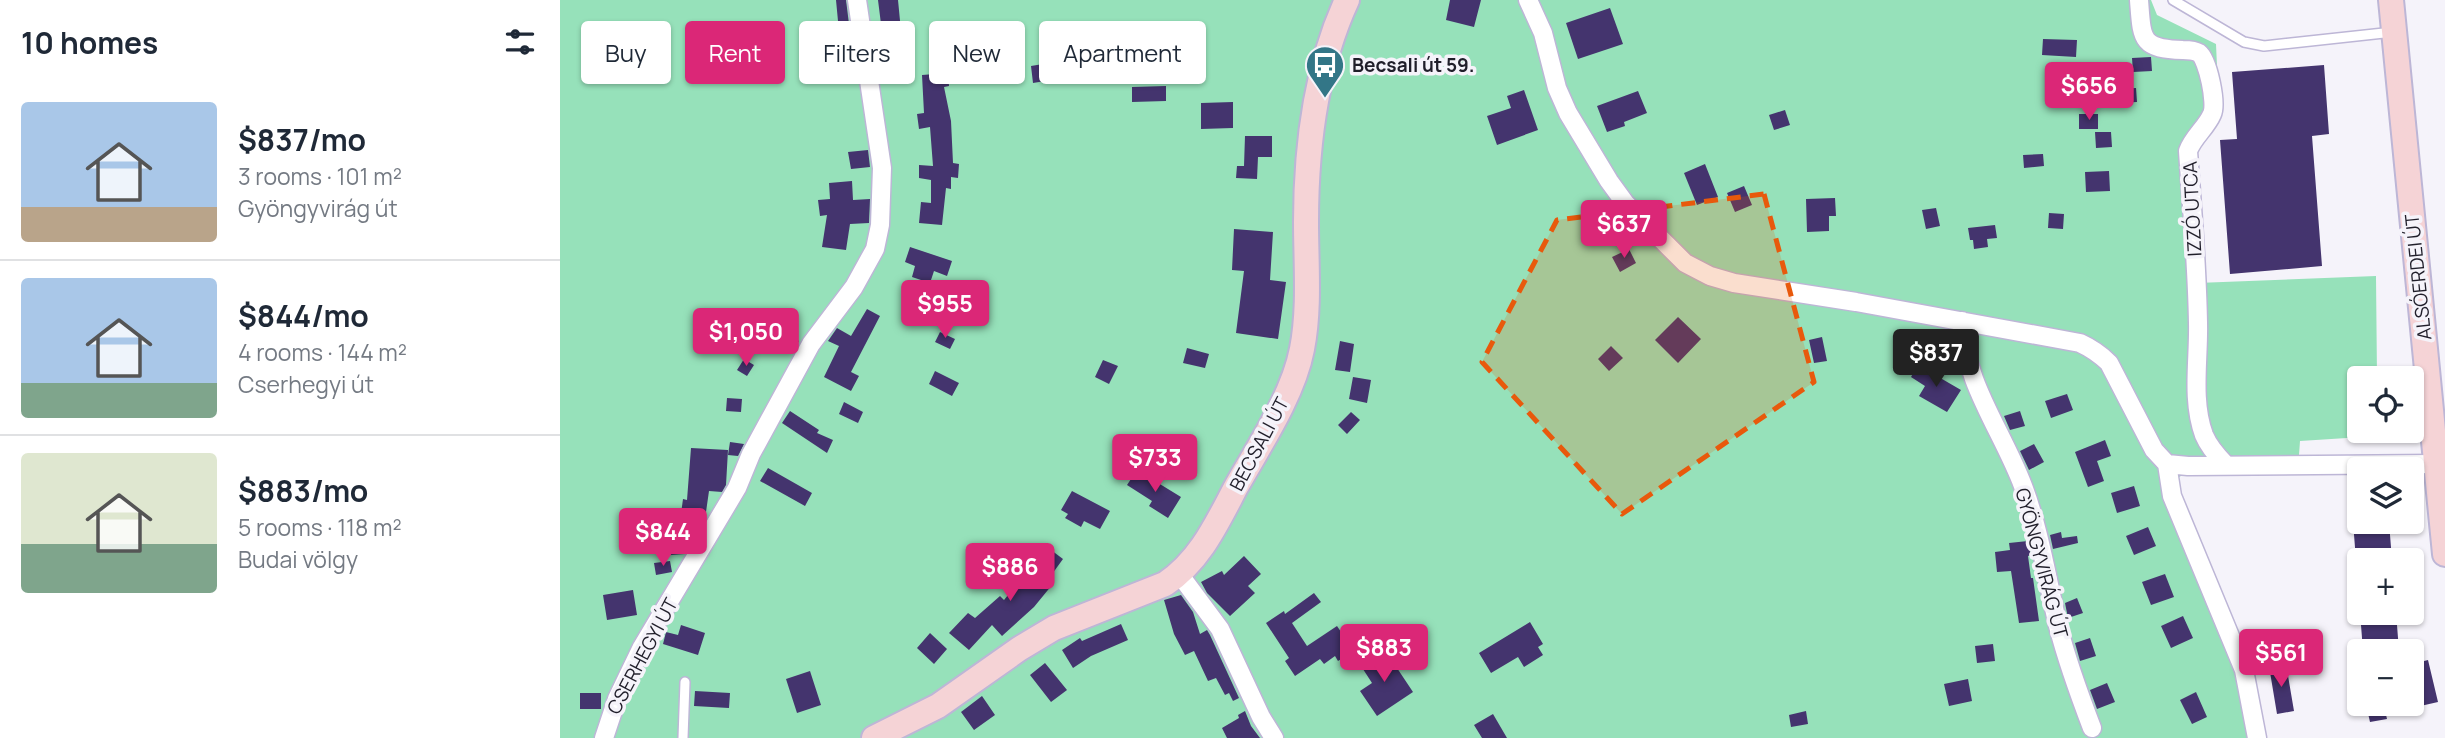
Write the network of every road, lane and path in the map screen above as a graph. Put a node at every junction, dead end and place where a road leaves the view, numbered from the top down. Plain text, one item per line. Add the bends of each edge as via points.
1 (856, 0) edge
2 (1348, 0) edge
3 (1528, 0) edge
4 (2139, 0) edge
5 (2173, 0) edge
6 (2391, 0) edge
7 (2394, 32) junction
8 (1962, 321) junction
9 (2167, 464) junction
10 (2436, 464) junction
11 (2226, 465) junction
12 (2445, 554) edge
13 (1180, 575) junction
14 (685, 682) dead end
15 (2092, 727) dead end
16 (604, 738) edge
17 (683, 738) edge
18 (874, 738) edge
19 (1274, 738) edge
20 (2257, 738) edge

1 - 16 street, CSERHEGYI ÚT via 882,168 876,249 811,344 737,488 642,647
2 - 13 main road, BECSALI ÚT via 1328,52 1315,107 1300,359 1272,422 1214,528
3 - 8 street via 1568,113 1625,203 1685,262 1710,276 1744,285
4 - 11 street, IZZÓ UTCA via 2141,26 2152,47 2201,54 2214,105 2189,151 2199,411 2204,435
5 - 7 lane via 2244,42 2264,46
6 - 7 main road, ALSÓERDEI ÚT
7 - 10 main road, ALSÓERDEI ÚT
8 - 9 street via 2080,343 2097,351 2109,363 2154,450
8 - 15 street, GYÖNGYVIRÁG ÚT via 1971,374 2035,523 2059,628
9 - 11 street
9 - 20 street via 2172,496 2244,670
10 - 11 street
10 - 12 main road, ALSÓERDEI ÚT
13 - 18 main road, BECSALI ÚT via 1054,628 938,706
13 - 19 street via 1220,629
14 - 17 lane

